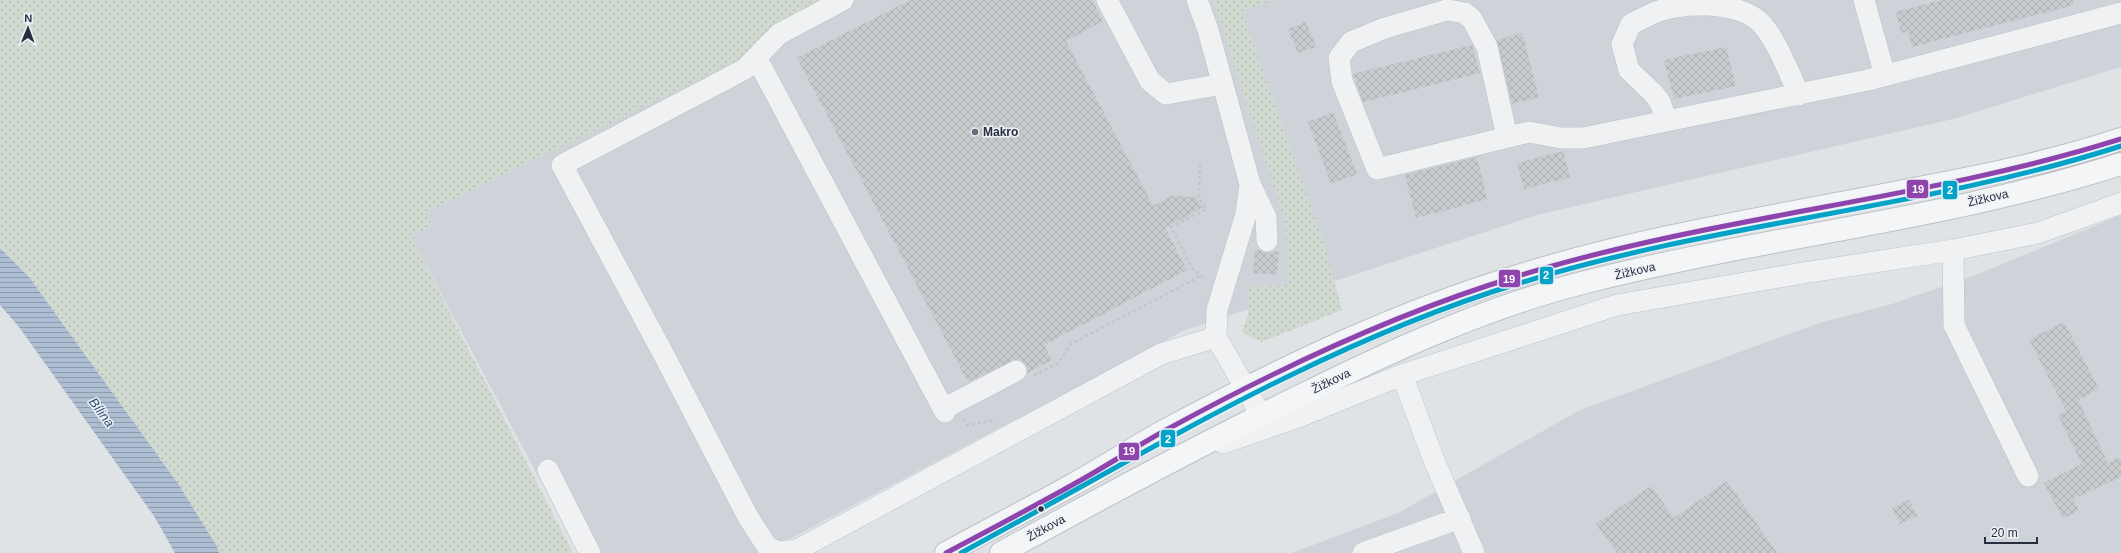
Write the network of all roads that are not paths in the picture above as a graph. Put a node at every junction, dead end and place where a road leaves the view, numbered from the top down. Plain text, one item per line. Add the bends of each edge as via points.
1 (843, 0) edge
2 (1107, 0) edge
3 (1197, 0) edge
4 (1864, 0) edge
5 (2121, 13) edge
6 (756, 57) junction
7 (1885, 76) junction
8 (1223, 84) junction
9 (1799, 94) junction
10 (1667, 121) junction
11 (1507, 137) junction
12 (2121, 139) edge
13 (2121, 164) edge
14 (1250, 184) junction
15 (2121, 203) edge
16 (1267, 241) dead end
17 (1953, 250) junction
18 (1216, 337) junction
19 (1023, 374) road end
20 (1402, 376) junction
21 (1246, 388) junction
22 (1261, 415) junction
23 (1176, 459) junction
24 (548, 470) dead end
25 (2028, 476) dead end
26 (1460, 518) junction
27 (590, 553) edge
28 (946, 553) edge
29 (1001, 553) edge
30 (1362, 553) edge
31 (1474, 553) edge

1 - 6 lane via 779,34
2 - 8 lane via 1150,81 1166,94
3 - 8 lane
4 - 7 lane
5 - 7 lane
6 - 18 lane via 745,69 562,165 748,517 768,548 780,552 797,550 1161,354
6 - 19 lane via 949,412
7 - 9 lane
8 - 14 lane
9 - 10 lane
9 - 10 lane via 1776,44 1756,18 1728,7 1694,6 1660,11 1631,24 1622,44 1629,70 1660,102
10 - 11 lane via 1582,138 1561,138 1529,132
11 - 11 lane via 1377,169 1342,80 1339,58 1351,42 1386,28 1447,10 1465,13 1472,19 1487,47
12 - 21 main road, Žižkova via 1983,175 1724,225 1577,258 1459,296 1366,332
13 - 22 main road, Žižkova via 1987,199 1728,250 1581,283 1516,303 1380,357
14 - 16 lane via 1266,217
14 - 18 lane via 1246,214 1217,310
15 - 17 lane, Žižkova via 2038,233
17 - 20 lane, Žižkova via 1617,306
17 - 25 lane via 1954,325
18 - 21 lane
20 - 23 lane, Žižkova via 1298,417
20 - 26 lane via 1433,458
21 - 22 lane
21 - 28 main road, Žižkova
22 - 23 main road, Žižkova
23 - 29 main road, Žižkova
24 - 27 lane
26 - 30 lane
26 - 31 lane

